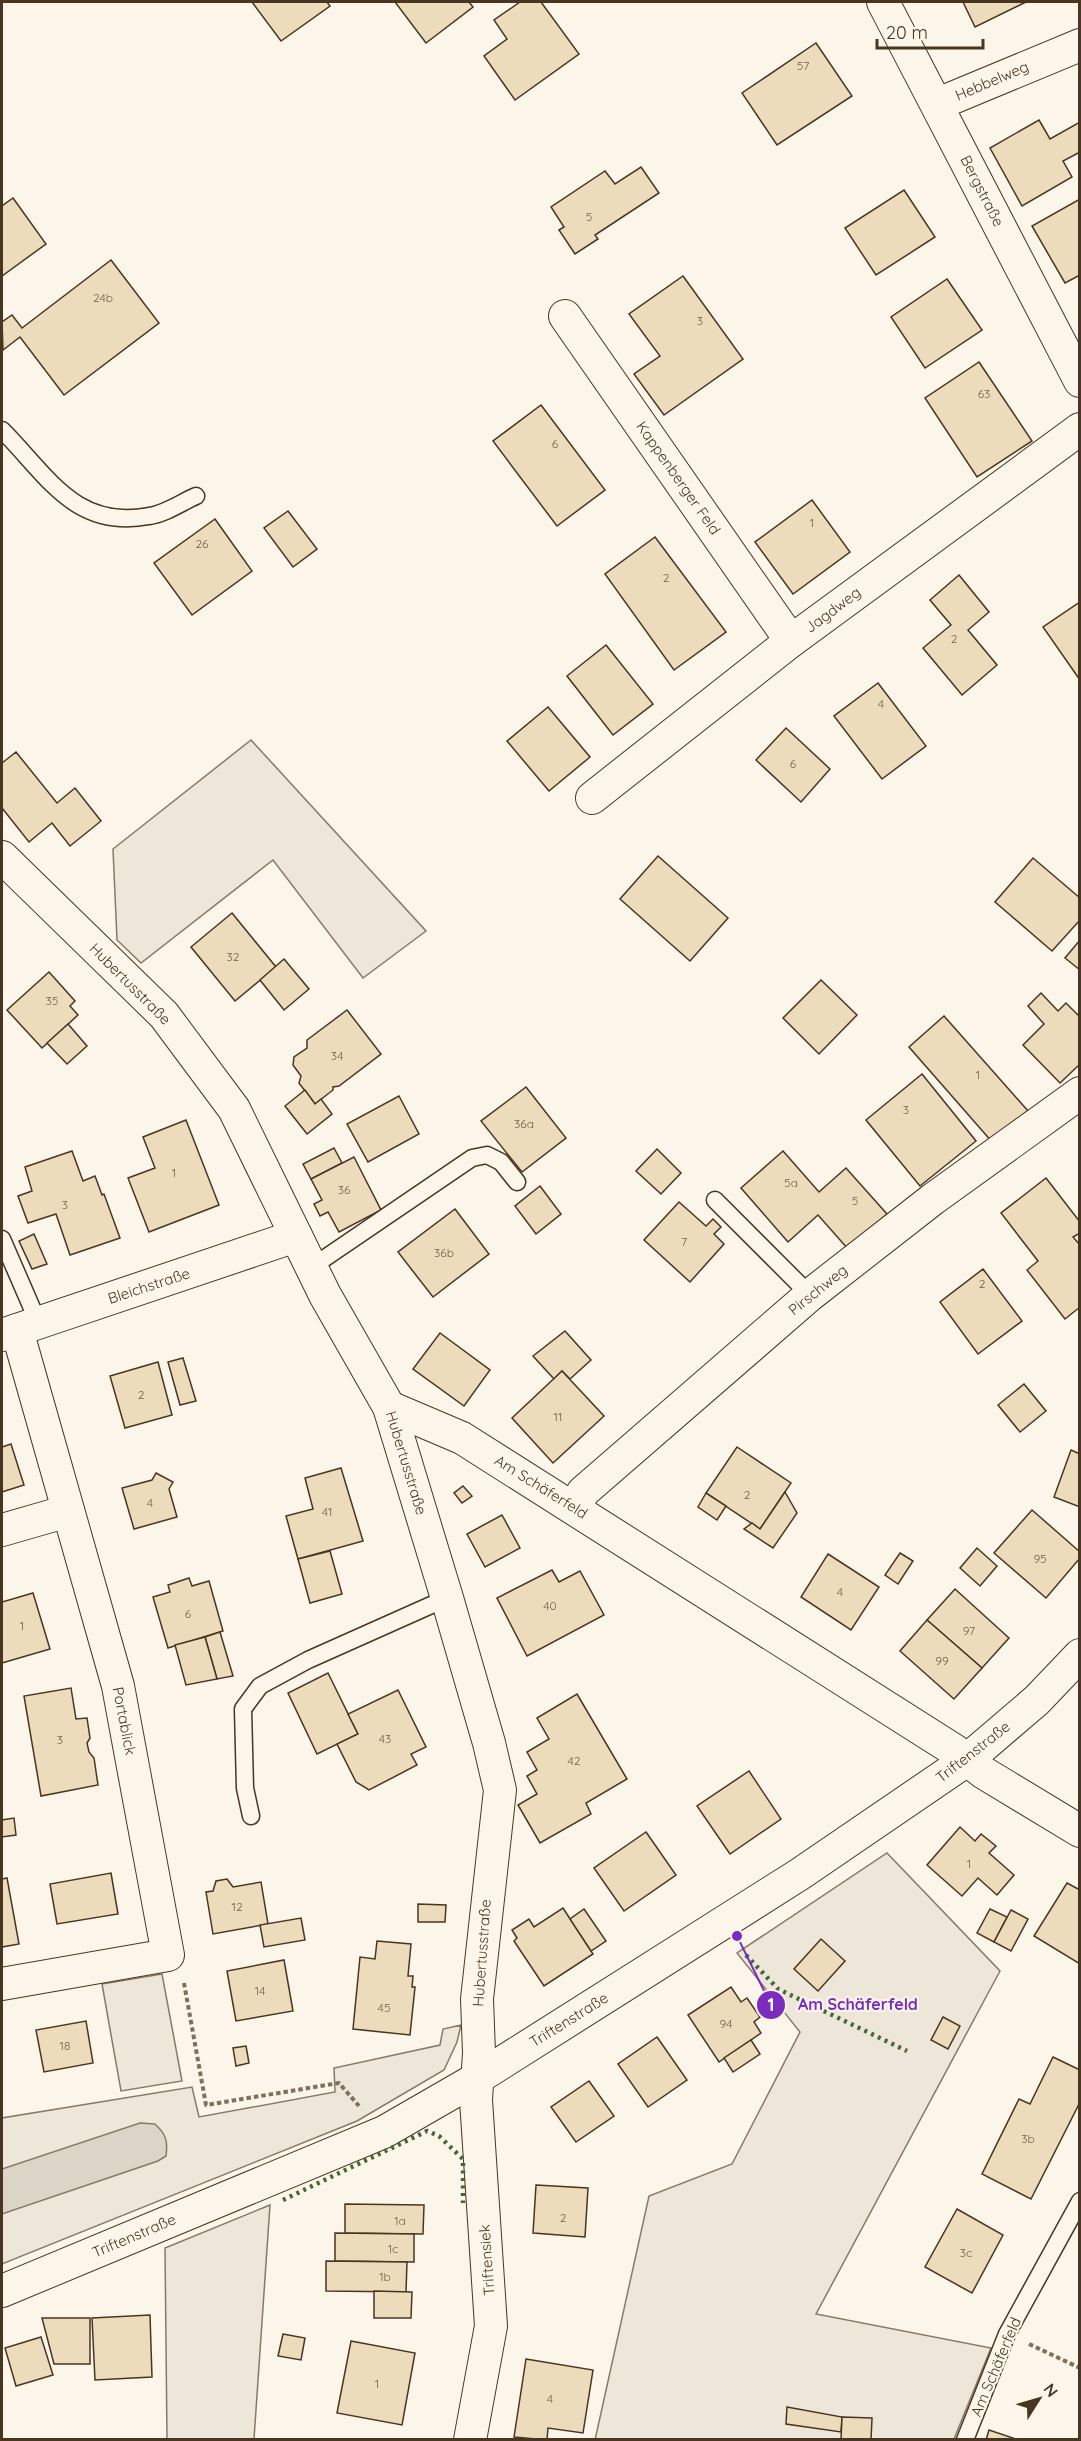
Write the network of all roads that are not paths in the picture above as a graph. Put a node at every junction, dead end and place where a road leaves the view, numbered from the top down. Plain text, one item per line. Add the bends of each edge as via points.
1 (883, 2) edge
2 (1080, 45) edge
3 (938, 104) junction
4 (565, 316) dead end
5 (1080, 381) edge
6 (1080, 429) edge
7 (2, 430) edge
8 (196, 496) dead end
9 (791, 641) junction
10 (592, 798) dead end
11 (2, 857) edge
12 (1080, 1093) edge
13 (517, 1182) dead end
14 (715, 1200) dead end
15 (2, 1239) edge
16 (302, 1249) junction
17 (810, 1295) junction
18 (19, 1329) edge
19 (389, 1407) junction
20 (575, 1508) junction
21 (68, 1511) junction
22 (2, 1530) edge
23 (447, 1598) junction
24 (1080, 1655) edge
25 (967, 1760) junction
26 (251, 1816) dead end
27 (1080, 1831) edge
28 (2, 1984) edge
29 (476, 2079) junction
30 (1080, 2201) edge
31 (2, 2291) edge
32 (470, 2439) edge
33 (966, 2439) edge

1 - 3 street, Bergstraße
2 - 3 street, Hebbelweg
3 - 5 street, Bergstraße
4 - 9 street, Kappenberger Feld
6 - 9 street, Jagdweg
7 - 8 lane via 74,505 111,519 151,516
9 - 10 street, Jagdweg
11 - 16 street, Hubertusstraße via 164,1015 234,1109
12 - 17 street, Pirschweg via 933,1199
13 - 16 lane via 501,1162 487,1155 472,1158 325,1258
14 - 17 lane
15 - 18 lane
16 - 18 street, Bleichstraße
16 - 19 street, Hubertusstraße
17 - 20 street, Pirschweg via 583,1492
18 - 21 street, Portablick
19 - 20 street, Am Schäferfeld via 462,1438
19 - 23 street, Hubertusstraße
20 - 25 street, Am Schäferfeld
21 - 22 street
21 - 28 street, Portablick via 118,1686 168,1955
23 - 26 lane via 308,1660 260,1686 243,1709 245,1788
23 - 29 street, Hubertusstraße via 500,1790 477,1999
24 - 25 street, Triftenstraße via 1037,1700
25 - 27 street, Am Schäferfeld
25 - 29 street, Triftenstraße via 800,1874
29 - 31 street, Triftenstraße via 384,2132
29 - 32 street, Triftensiek via 491,2326
30 - 33 lane, Am Schäferfeld via 1007,2334

